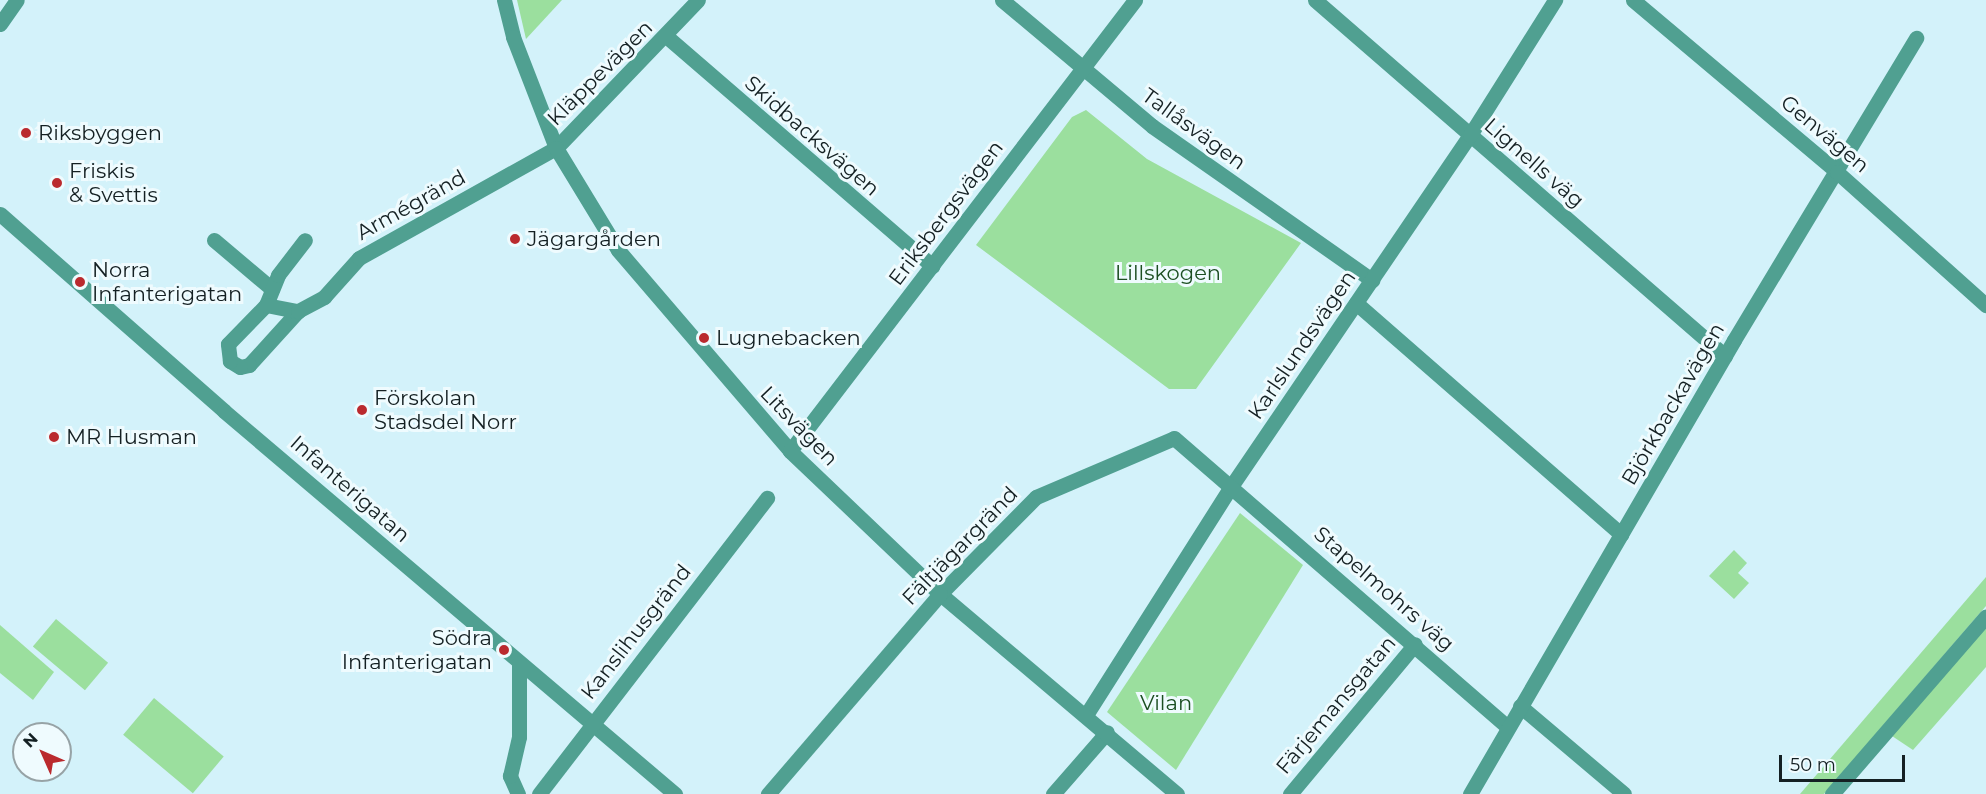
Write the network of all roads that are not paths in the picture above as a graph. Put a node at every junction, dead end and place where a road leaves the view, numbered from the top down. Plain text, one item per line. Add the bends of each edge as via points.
1 (17, 0) edge
2 (504, 0) edge
3 (698, 0) edge
4 (1002, 0) edge
5 (1135, 0) edge
6 (1316, 0) edge
7 (1556, 0) edge
8 (1633, 0) edge
9 (0, 24) edge
10 (666, 36) junction
11 (1916, 38) dead end
12 (1081, 68) junction
13 (1470, 135) junction
14 (556, 148) junction
15 (1837, 172) junction
16 (0, 214) edge
17 (214, 240) dead end
18 (305, 240) dead end
19 (932, 266) junction
20 (1372, 280) junction
21 (272, 289) junction
22 (1356, 303) junction
23 (266, 305) junction
24 (1986, 305) edge
25 (298, 312) junction
26 (1725, 356) junction
27 (790, 450) junction
28 (1232, 485) junction
29 (767, 498) dead end
30 (1621, 534) junction
31 (940, 594) junction
32 (1986, 616) edge
33 (1415, 644) junction
34 (519, 663) junction
35 (1520, 706) junction
36 (1086, 716) junction
37 (591, 722) junction
38 (1507, 726) junction
39 (1107, 732) junction
40 (518, 794) edge
41 (539, 794) edge
42 (675, 794) edge
43 (768, 794) edge
44 (1053, 794) edge
45 (1177, 794) edge
46 (1290, 794) edge
47 (1470, 794) edge
48 (1624, 794) edge
49 (1832, 794) edge

1 - 9 street
2 - 14 street, Litsvägen via 513,37
3 - 10 street, Kläppevägen
4 - 12 street, Tallåsvägen
5 - 12 street, Eriksbergsvägen
6 - 13 street, Lignells väg
7 - 13 street, Karlslundsvägen
8 - 15 street, Genvägen
10 - 14 street, Kläppevägen
10 - 19 street, Skidbacksvägen
11 - 15 street, Björkbackavägen
12 - 19 street, Eriksbergsvägen
12 - 20 street, Tallåsvägen via 1152,126
13 - 20 street, Karlslundsvägen
13 - 26 street, Lignells väg
14 - 25 street, Armégränd via 359,258 324,297
14 - 27 street, Litsvägen via 618,250
15 - 24 street, Genvägen
15 - 26 street, Björkbackavägen
16 - 34 street, Infanterigatan
17 - 21 street
18 - 21 street
19 - 27 street, Eriksbergsvägen
20 - 22 street, Karlslundsvägen
21 - 23 street
22 - 28 street, Karlslundsvägen
22 - 30 street
23 - 25 street
23 - 25 street, Armégränd via 244,323 228,344 230,361 240,367 249,365
26 - 30 street, Björkbackavägen
27 - 31 street, Litsvägen
28 - 31 street, Fältjägargränd via 1174,438 1036,496
28 - 33 street, Stapelmohrs väg
28 - 36 street, Karlslundsvägen
29 - 37 street, Kanslihusgränd
30 - 35 street, Björkbackavägen
31 - 36 street, Litsvägen
31 - 43 street, Fältjägargränd
32 - 49 street
33 - 38 street, Stapelmohrs väg
33 - 46 street, Färjemansgatan
34 - 37 street, Infanterigatan
34 - 40 street via 519,737 510,776
35 - 38 street, Björkbackavägen
35 - 48 street
36 - 39 street, Litsvägen
37 - 41 street, Kanslihusgränd
37 - 42 street, Infanterigatan
38 - 47 street, Björkbackavägen
39 - 44 street
39 - 45 street, Litsvägen

